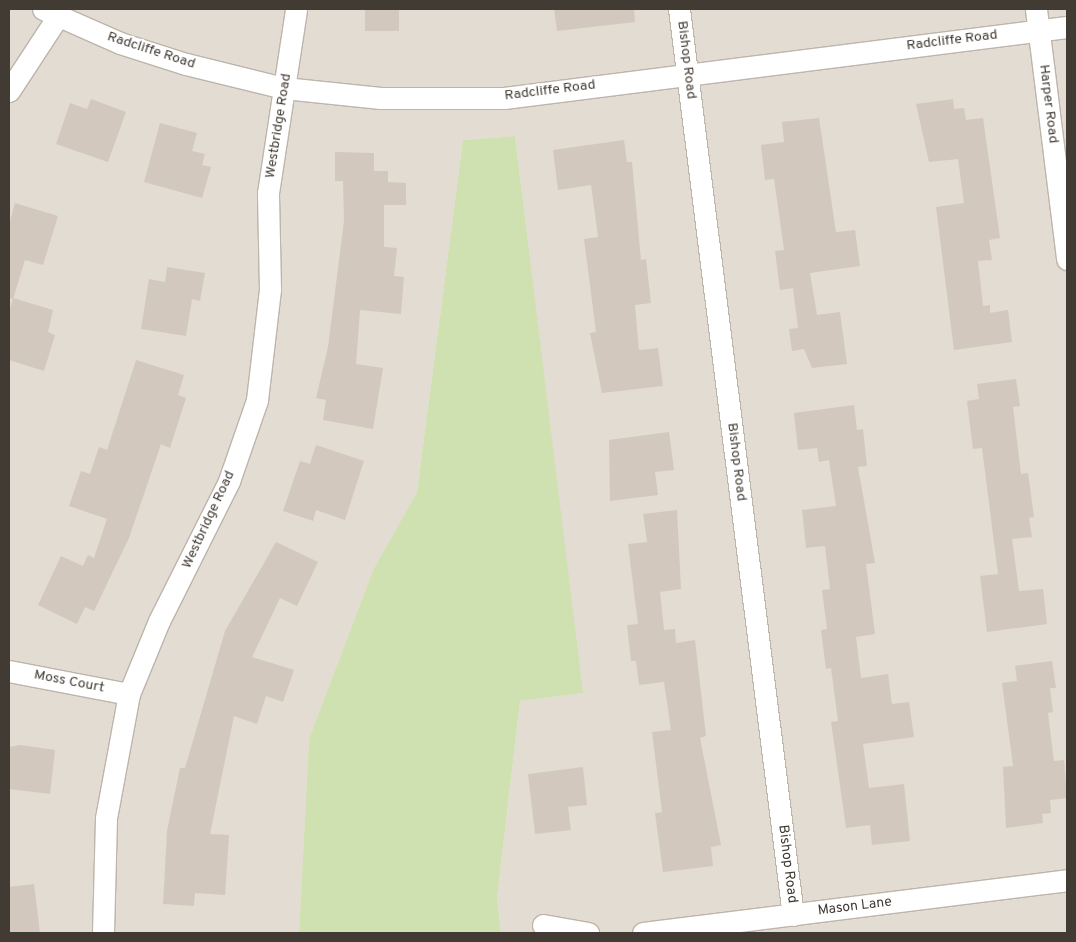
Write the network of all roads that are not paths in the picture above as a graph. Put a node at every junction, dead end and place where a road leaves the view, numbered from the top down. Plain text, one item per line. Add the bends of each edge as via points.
1 (296, 9) edge
2 (679, 9) edge
3 (1036, 9) edge
4 (51, 12) edge
5 (1067, 27) edge
6 (1038, 31) junction
7 (687, 73) junction
8 (284, 88) junction
9 (9, 91) edge
10 (1067, 259) edge
11 (9, 671) edge
12 (129, 694) junction
13 (1067, 880) edge
14 (793, 915) junction
15 (543, 925) dead end
16 (103, 933) edge
17 (588, 933) edge
18 (643, 933) edge

1 - 8 street, Westbridge Road
2 - 7 street, Bishop Road
3 - 6 street, Harper Road
4 - 8 street, Radcliffe Road via 186,64
4 - 9 street
5 - 6 street, Radcliffe Road
6 - 7 street, Radcliffe Road
6 - 10 street, Harper Road
7 - 8 street, Radcliffe Road via 504,98 380,98
7 - 14 street, Bishop Road
8 - 12 street, Westbridge Road via 268,193 270,290 257,400 229,481 160,621
11 - 12 street, Moss Court
12 - 16 street, Westbridge Road via 106,818
13 - 14 street, Mason Lane
14 - 18 street, Mason Lane
15 - 17 street

